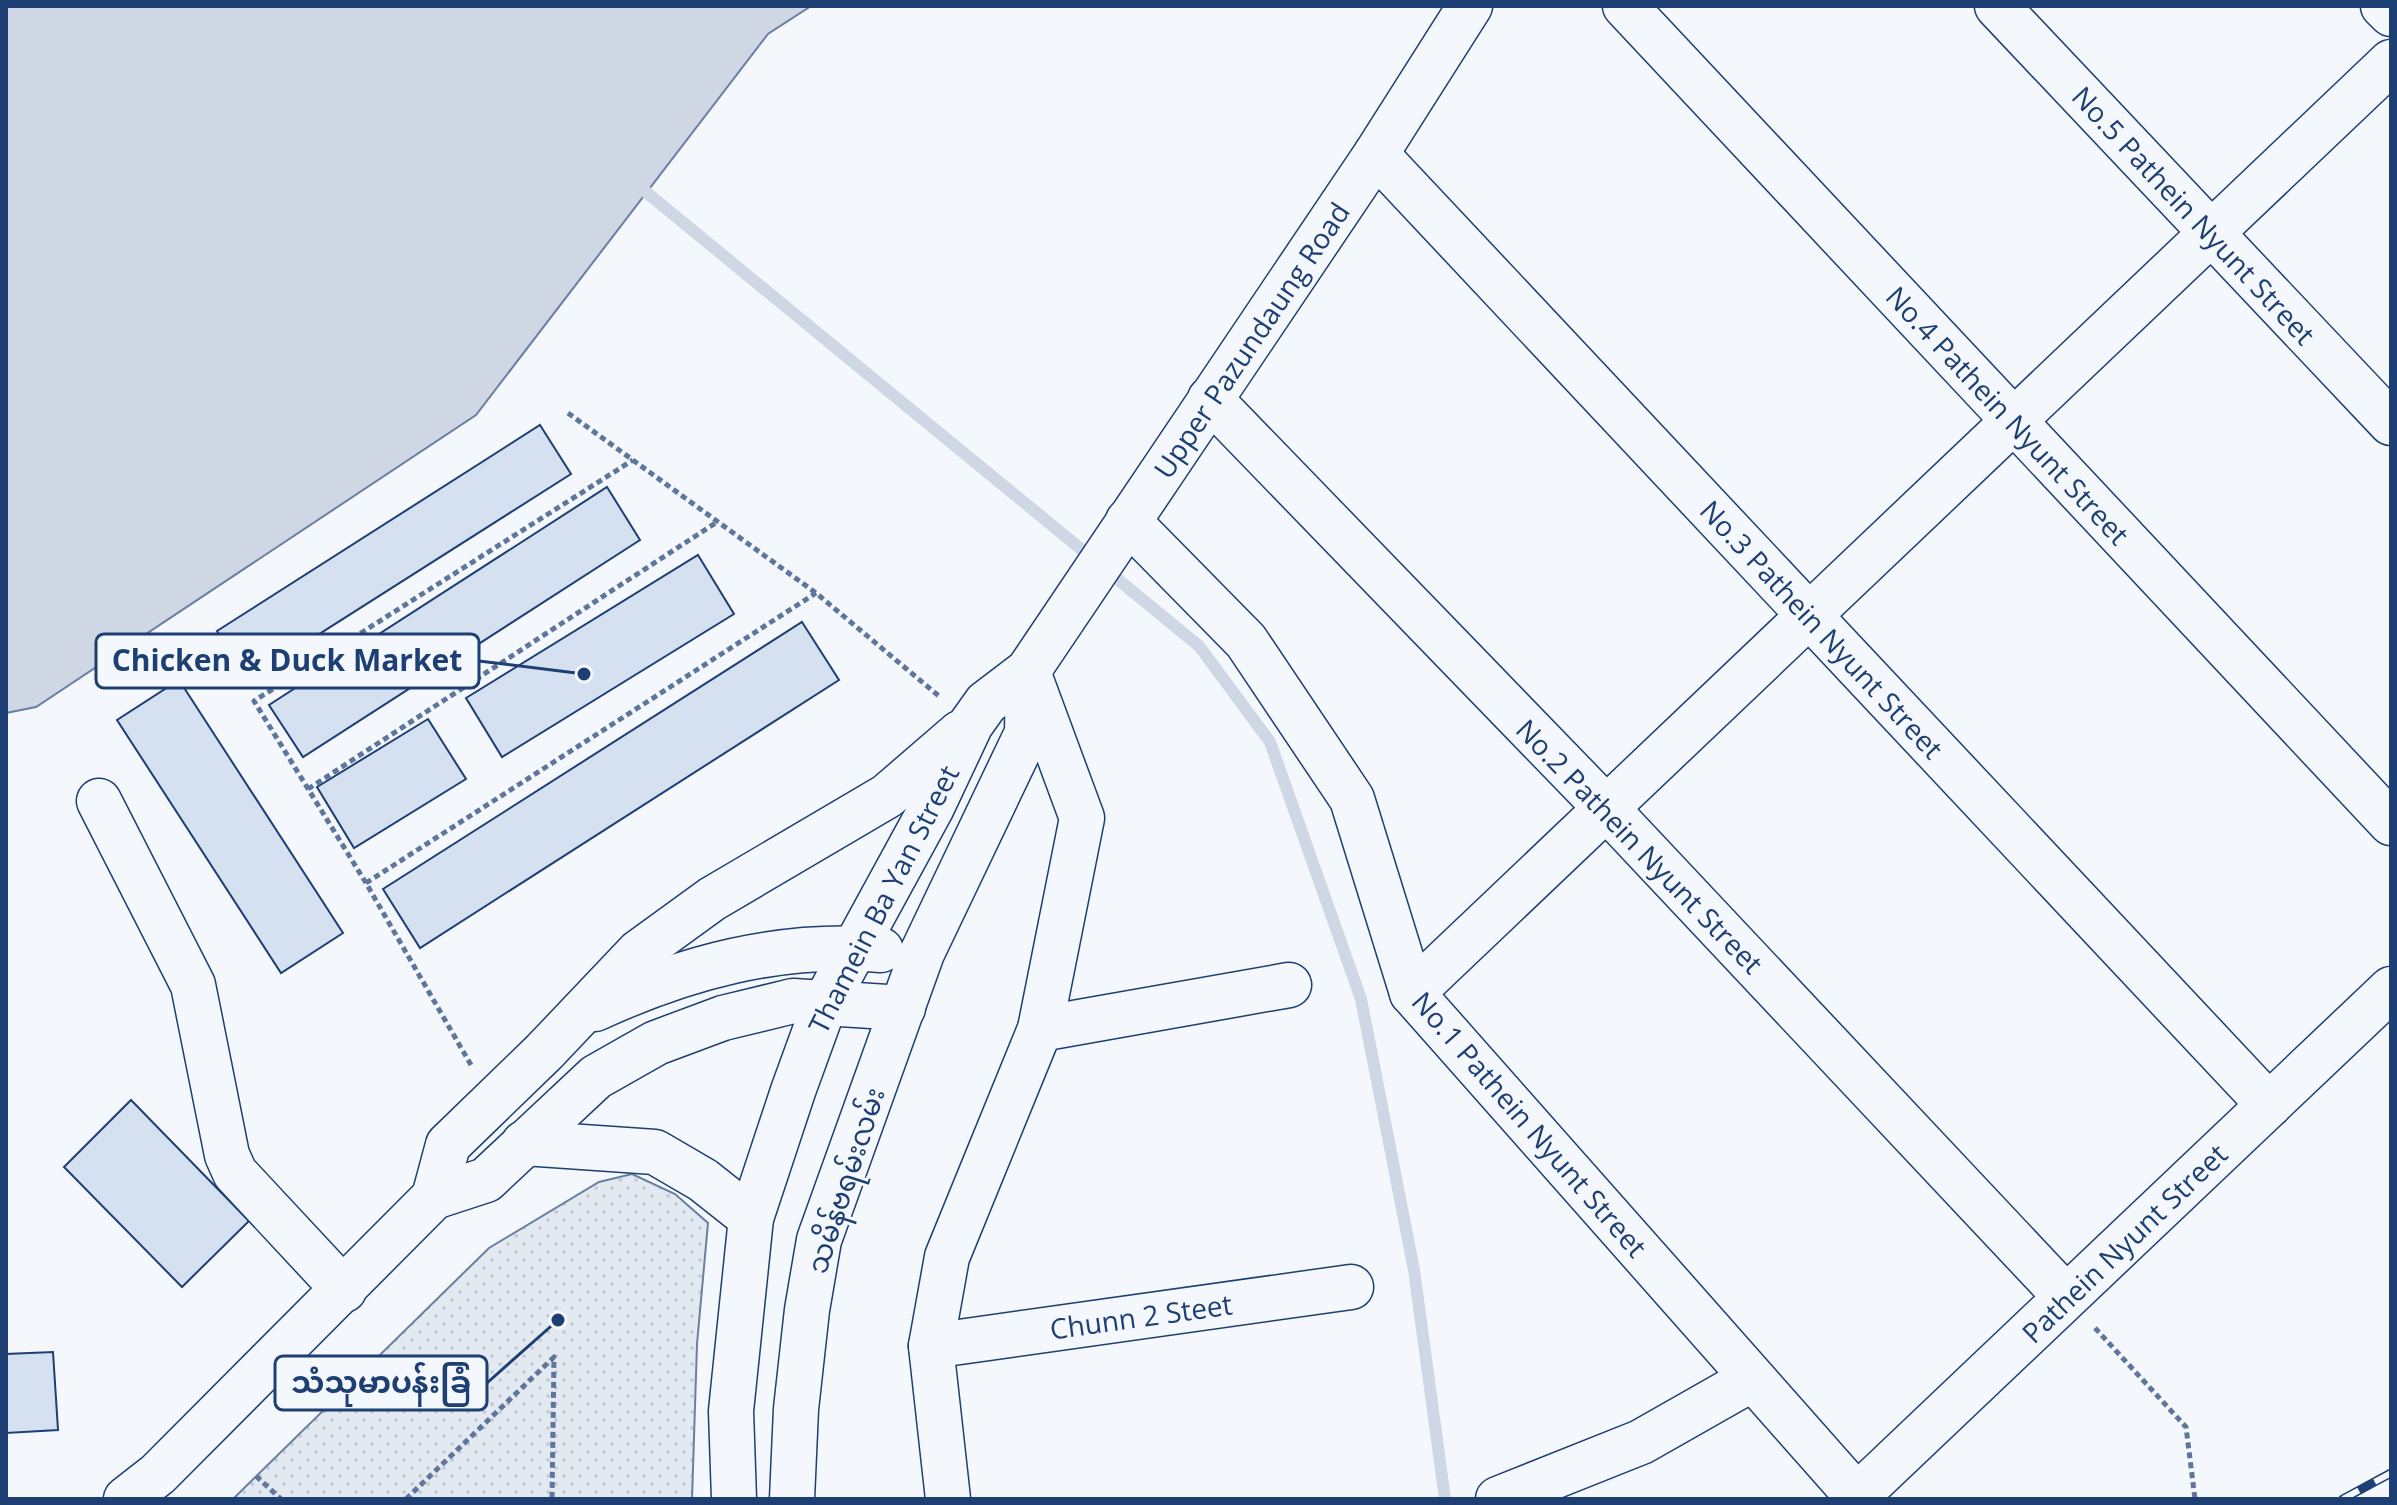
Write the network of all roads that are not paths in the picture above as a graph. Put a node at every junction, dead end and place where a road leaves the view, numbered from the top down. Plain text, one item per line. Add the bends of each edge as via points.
1 (1470, 6) edge
2 (1625, 6) edge
3 (1997, 6) edge
4 (2383, 6) edge
5 (2391, 14) edge
6 (2391, 62) edge
7 (1376, 154) junction
8 (2211, 233) junction
9 (1210, 399) junction
10 (2014, 421) junction
11 (2391, 423) edge
12 (1128, 521) junction
13 (1810, 616) junction
14 (1028, 671) junction
15 (971, 724) junction
16 (99, 801) dead end
17 (1607, 809) junction
18 (2391, 823) edge
19 (858, 948) junction
20 (922, 953) junction
21 (1289, 985) dead end
22 (2391, 989) edge
23 (1412, 993) junction
24 (825, 1003) junction
25 (903, 1008) junction
26 (575, 1019) junction
27 (1040, 1029) junction
28 (2269, 1105) junction
29 (524, 1143) junction
30 (434, 1197) junction
31 (751, 1218) junction
32 (1351, 1287) dead end
33 (344, 1290) junction
34 (2066, 1297) junction
35 (931, 1346) junction
36 (1752, 1379) junction
37 (796, 1409) junction
38 (731, 1411) junction
39 (1857, 1496) joint
40 (126, 1499) edge
41 (734, 1499) edge
42 (792, 1499) edge
43 (948, 1499) edge
44 (1498, 1499) edge

1 - 7 street, Upper Pazundaung Road
2 - 10 street, No.4 Pathein Nyunt Street
3 - 8 street, No.5 Pathein Nyunt Street
4 - 5 street
6 - 8 street
7 - 9 street, Upper Pazundaung Road
7 - 13 street, No.3 Pathein Nyunt Street
8 - 10 street
8 - 11 street, No.5 Pathein Nyunt Street
9 - 12 street, Upper Pazundaung Road
9 - 17 street, No.2 Pathein Nyunt Street
10 - 13 street
10 - 18 street, No.4 Pathein Nyunt Street
12 - 14 street, Upper Pazundaung Road
12 - 23 street, No.1 Pathein Nyunt Street via 1246,641 1352,799
13 - 17 street
13 - 28 street, No.3 Pathein Nyunt Street
14 - 15 street via 986,703
14 - 20 street, သမိန်ဗရမ်းလမ်း via 1027,733
14 - 27 street via 1082,818
15 - 19 street, Thamein Ba Yan Street
15 - 26 street via 887,796 712,899 639,952
16 - 33 street via 193,985 235,1173
17 - 23 street
17 - 34 street, No.2 Pathein Nyunt Street
19 - 20 street
19 - 24 street, Thamein Ba Yan Street
19 - 26 street via 785,951 700,967
20 - 25 street, သမိန်ဗရမ်းလမ်း
21 - 27 street
22 - 28 street, Pathein Nyunt Street
23 - 36 street, No.1 Pathein Nyunt Street
24 - 25 street
24 - 29 street via 793,1001 723,1018 656,1043 596,1077
24 - 31 street, Thamein Ba Yan Street
25 - 37 street, သမိန်ဗရမ်းလမ်း via 819,1240
26 - 30 street via 448,1145
27 - 35 street via 947,1257
28 - 34 street, Pathein Nyunt Street
29 - 30 street via 486,1180
29 - 31 street via 655,1152 703,1180
30 - 33 street
31 - 38 street, Thamein Ba Yan Street
32 - 35 street, Chunn 2 Steet
33 - 40 street via 158,1474
34 - 39 street, Pathein Nyunt Street
35 - 43 street
36 - 39 street, No.1 Pathein Nyunt Street
36 - 44 street via 1641,1442
37 - 38 street
37 - 42 street, သမိန်ဗရမ်းလမ်း
38 - 41 street, Thamein Ba Yan Street

